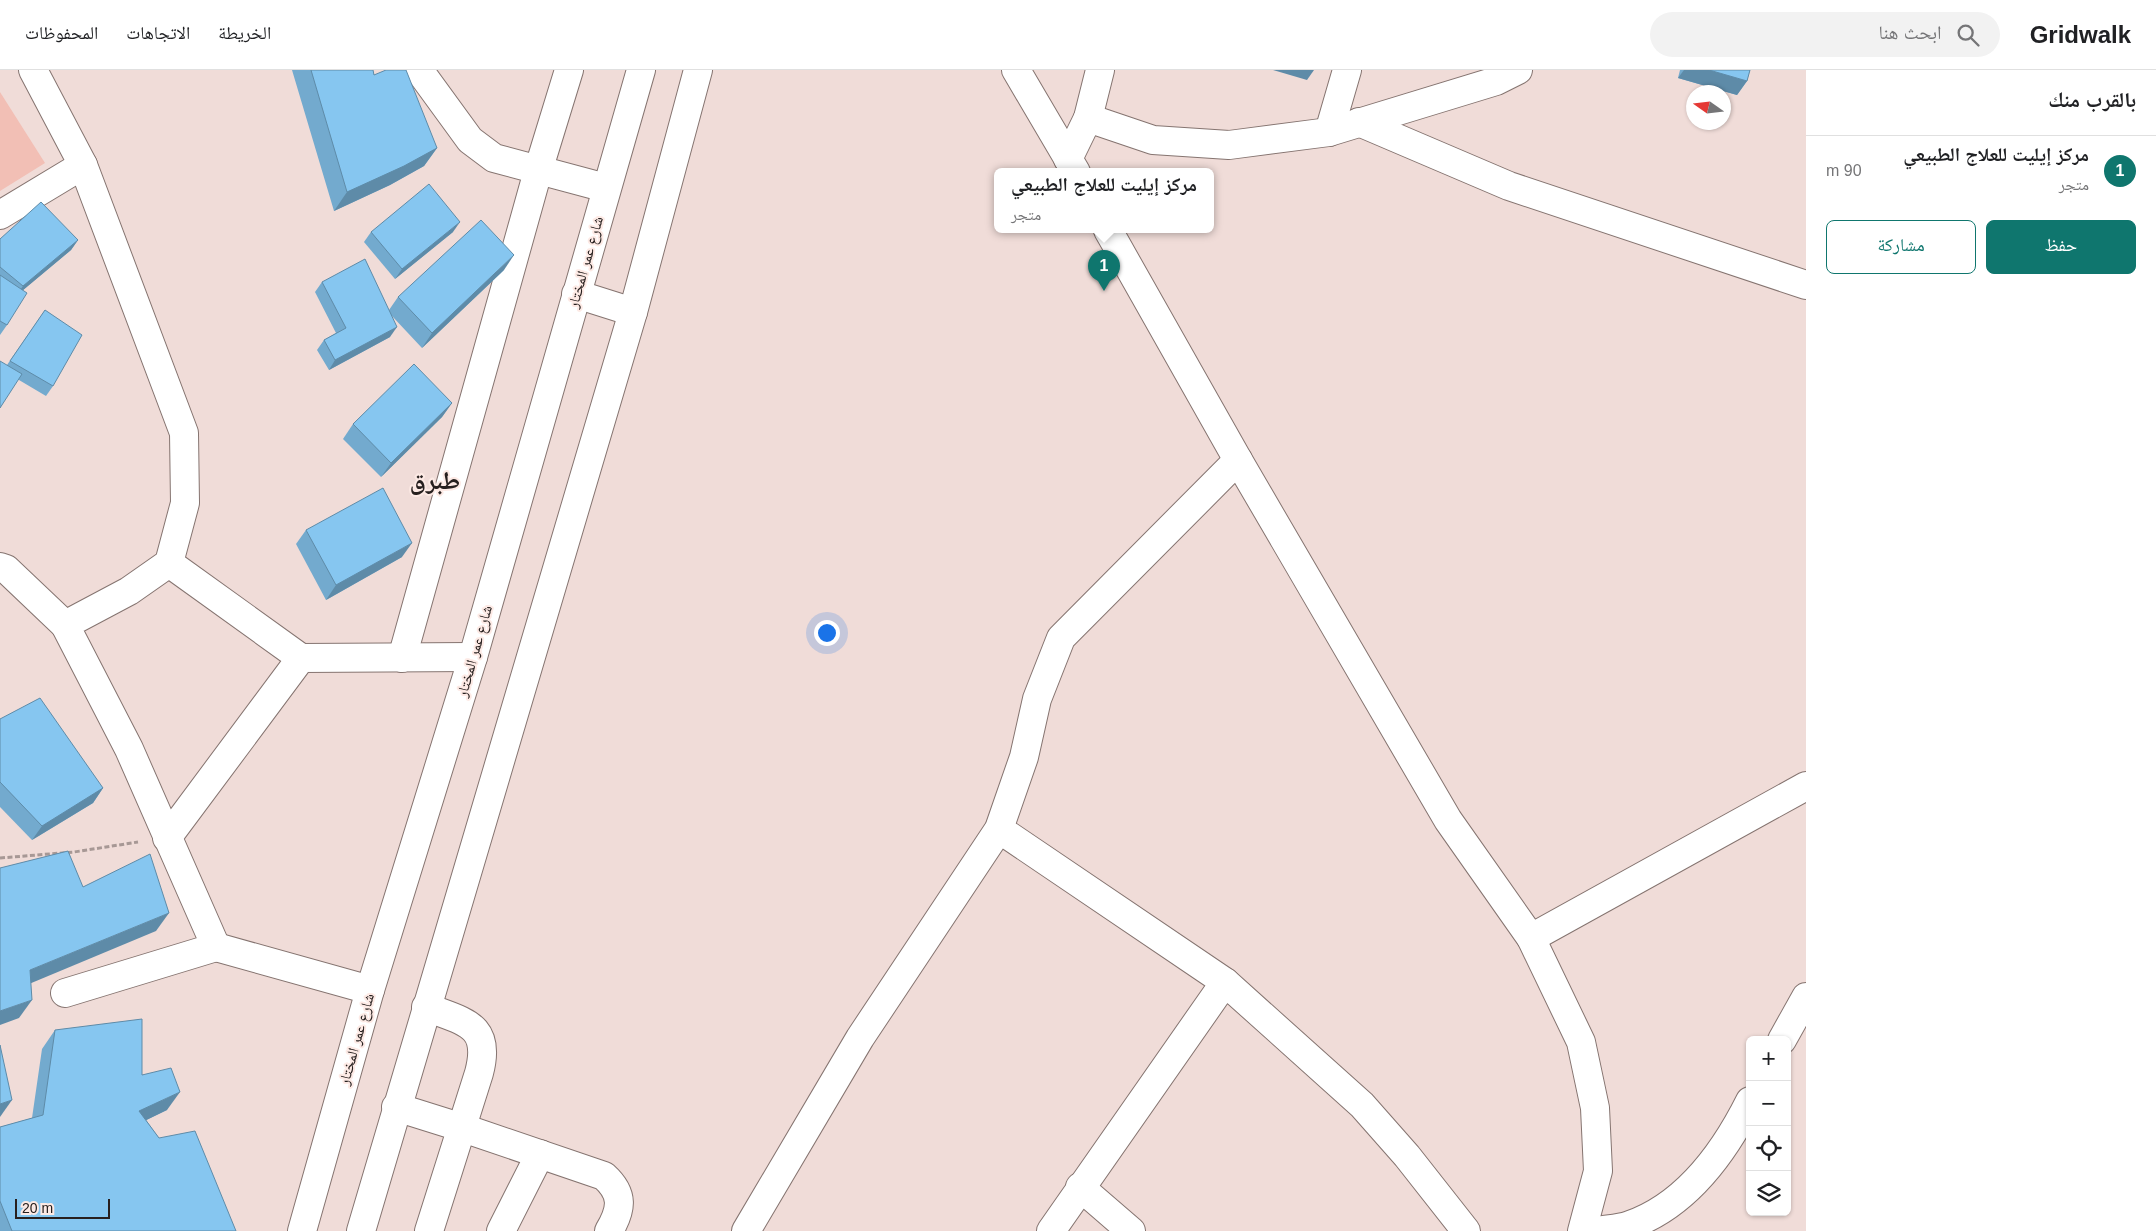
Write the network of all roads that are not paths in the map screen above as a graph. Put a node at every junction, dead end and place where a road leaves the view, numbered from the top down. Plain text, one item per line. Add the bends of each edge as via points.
1 (33, 70) edge
2 (419, 70) edge
3 (569, 70) edge
4 (640, 70) edge
5 (698, 70) edge
6 (1016, 70) edge
7 (1100, 70) edge
8 (1347, 70) edge
9 (1518, 70) edge
10 (1088, 118) junction
11 (1360, 122) junction
12 (1329, 132) junction
13 (83, 164) junction
14 (1072, 166) edge
15 (538, 171) junction
16 (606, 188) junction
17 (0, 215) edge
18 (1110, 233) edge
19 (1806, 285) edge
20 (576, 294) junction
21 (632, 312) junction
22 (1238, 460) junction
23 (169, 563) junction
24 (0, 567) edge
25 (65, 625) junction
26 (473, 657) junction
27 (301, 658) junction
28 (402, 658) junction
29 (1806, 786) edge
30 (999, 829) junction
31 (167, 838) junction
32 (1531, 938) junction
33 (216, 948) junction
34 (1225, 982) junction
35 (370, 990) junction
36 (65, 993) dead end
37 (1806, 997) edge
38 (426, 1007) junction
39 (1784, 1036) edge
40 (396, 1107) junction
41 (1746, 1109) edge
42 (463, 1128) junction
43 (540, 1154) junction
44 (1080, 1187) junction
45 (302, 1231) edge
46 (361, 1231) edge
47 (429, 1231) edge
48 (502, 1231) edge
49 (609, 1231) edge
50 (746, 1231) edge
51 (1051, 1231) edge
52 (1131, 1231) edge
53 (1466, 1231) edge
54 (1582, 1231) edge
55 (1596, 1231) edge

1 - 13 street
2 - 15 street via 470,140 494,158
3 - 15 street
4 - 16 street, شارع عمر المختار
5 - 21 street
6 - 14 street
7 - 10 street
8 - 12 street
9 - 11 street via 1496,81
10 - 12 street via 1154,140 1230,145
10 - 14 street
11 - 12 street
11 - 19 street via 1509,186
13 - 17 street
13 - 23 street via 184,433 185,503
15 - 16 street
15 - 28 street
16 - 20 street, شارع عمر المختار
18 - 22 street
20 - 21 street
20 - 26 street, شارع عمر المختار
21 - 38 street
22 - 30 street via 1061,638 1037,699 1024,756
22 - 32 street via 1448,820
23 - 25 street via 129,591
23 - 27 street
24 - 25 street via 6,569
25 - 31 street via 129,749
26 - 28 street
26 - 35 street, شارع عمر المختار
27 - 28 street
27 - 31 street
29 - 32 street
30 - 34 street
30 - 50 street via 860,1038
31 - 33 street
32 - 54 street via 1581,1042 1595,1108 1598,1171
33 - 35 street
33 - 36 street
34 - 44 street
34 - 53 street via 1362,1105
35 - 45 street, شارع عمر المختار
37 - 39 street
38 - 40 street
38 - 42 street via 471,1026 482,1042 482,1061
40 - 42 street
40 - 46 street
41 - 55 street via 1735,1130 1700,1178 1664,1208 1629,1226
42 - 43 street
42 - 47 street
43 - 48 street
43 - 49 street via 604,1176 613,1184 620,1207
44 - 51 street
44 - 52 street

